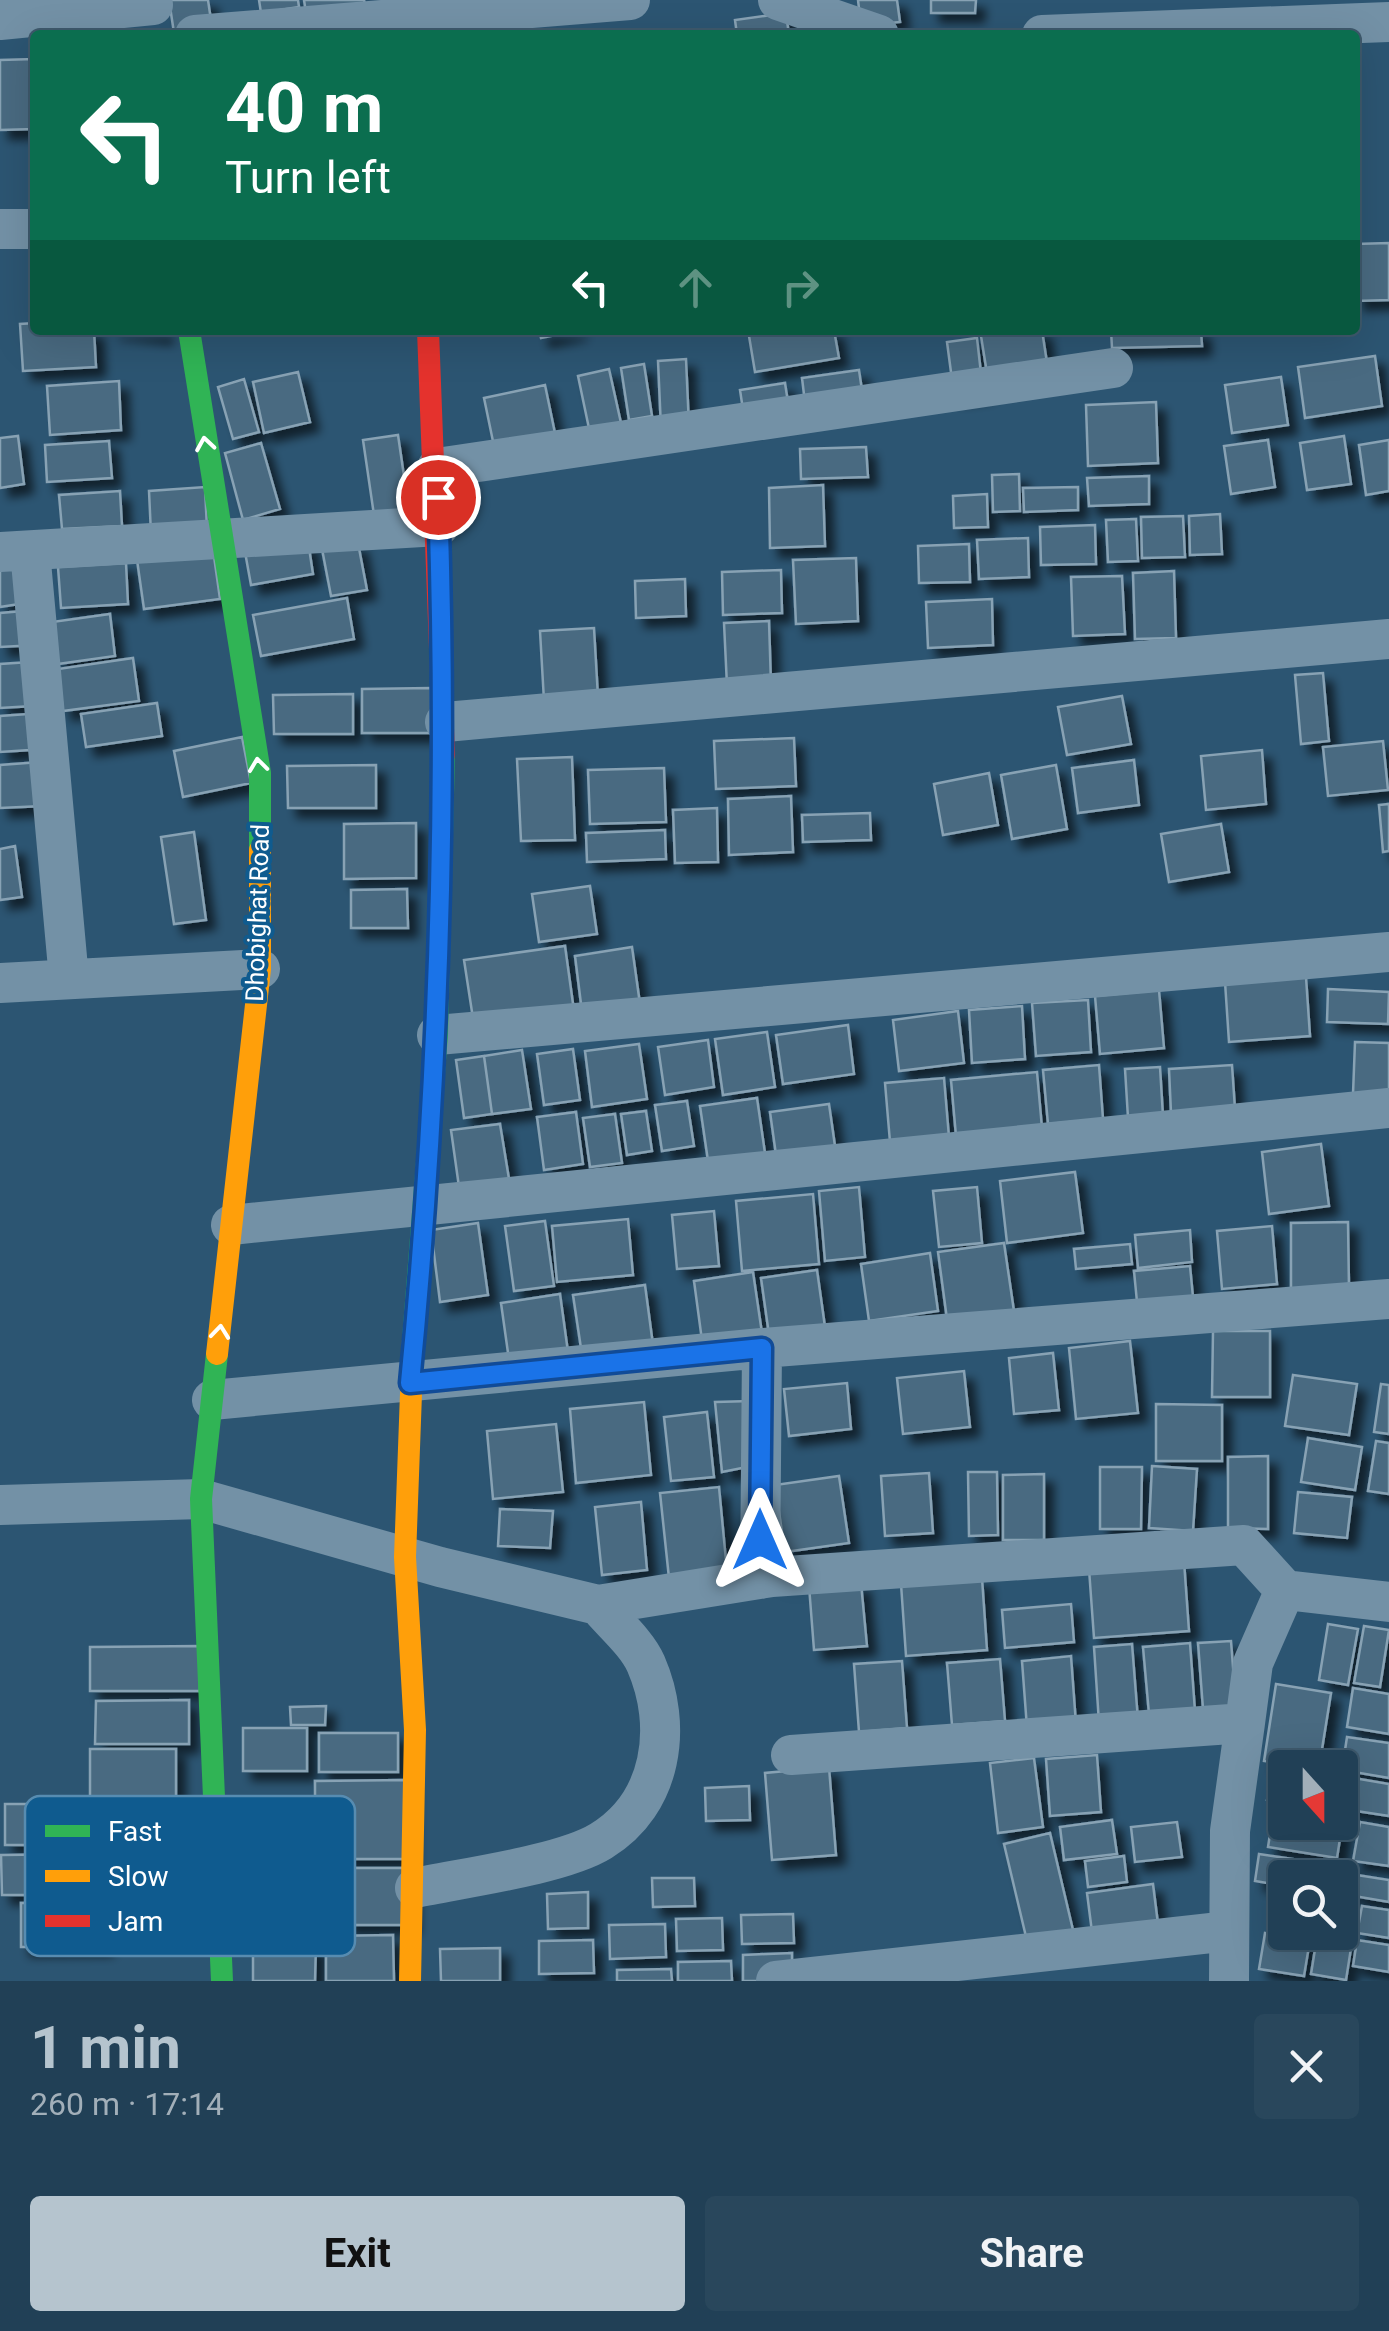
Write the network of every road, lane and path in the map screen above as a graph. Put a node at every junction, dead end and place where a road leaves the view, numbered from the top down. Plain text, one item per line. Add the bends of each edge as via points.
1 (630, 0) edge
2 (778, 0) edge
3 (1062, 0) edge
4 (154, 13) edge
5 (0, 20) edge
6 (1389, 22) edge
7 (256, 30) edge
8 (865, 30) edge
9 (1075, 30) edge
10 (1181, 30) edge
11 (0, 229) edge
12 (30, 229) edge
13 (190, 335) edge
14 (428, 335) edge
15 (1114, 368) dead end
16 (437, 468) junction
17 (439, 526) junction
18 (222, 542) junction
19 (15, 551) edge
20 (1389, 639) edge
21 (445, 722) junction
22 (1389, 952) edge
23 (260, 969) junction
24 (69, 979) junction
25 (0, 983) edge
26 (437, 1035) junction
27 (1389, 1108) edge
28 (426, 1205) junction
29 (232, 1225) junction
30 (1389, 1300) edge
31 (762, 1348) junction
32 (410, 1383) junction
33 (212, 1400) junction
34 (201, 1499) junction
35 (0, 1506) edge
36 (405, 1558) junction
37 (760, 1579) junction
38 (1285, 1590) junction
39 (1389, 1602) edge
40 (598, 1604) junction
41 (1245, 1723) junction
42 (791, 1756) dead end
43 (214, 1796) edge
44 (415, 1888) junction
45 (1229, 1931) junction
46 (221, 1956) edge
47 (968, 1970) edge
48 (222, 1981) edge
49 (410, 1981) edge
50 (776, 1981) edge
51 (1229, 1981) edge

1 - 7 street
2 - 8 street
3 - 9 street
4 - 5 street
6 - 10 street
11 - 12 street
18 -> 13 street, Dhobighat Road
14 - 16 street
15 - 16 street
16 - 17 street
17 - 18 street
17 - 21 street
18 - 19 street
23 -> 18 street, Dhobighat Road via 260,773
19 - 24 street
20 - 21 street
21 - 26 street
22 - 26 street
23 - 24 street
23 - 29 street, Dhobighat Road
24 - 25 street
26 - 28 street
27 - 28 street
28 - 29 street
28 - 32 street
33 -> 29 street, Dhobighat Road
30 - 31 street
31 - 32 street
31 - 37 street
32 - 33 street
32 - 36 street
33 - 34 street, Dhobighat Road
34 - 35 street
34 - 36 street
34 - 43 street, Dhobighat Road
36 - 40 street
36 - 44 street
37 - 38 street via 1244,1545
37 - 40 street
38 - 39 street
38 - 41 street via 1253,1663
40 - 44 street via 646,1661 662,1714 658,1767 638,1807 600,1842 517,1868
41 - 42 street
41 - 45 street via 1230,1830
44 - 49 street
45 - 47 street
45 - 51 street
46 - 48 street, Dhobighat Road
47 - 50 street

